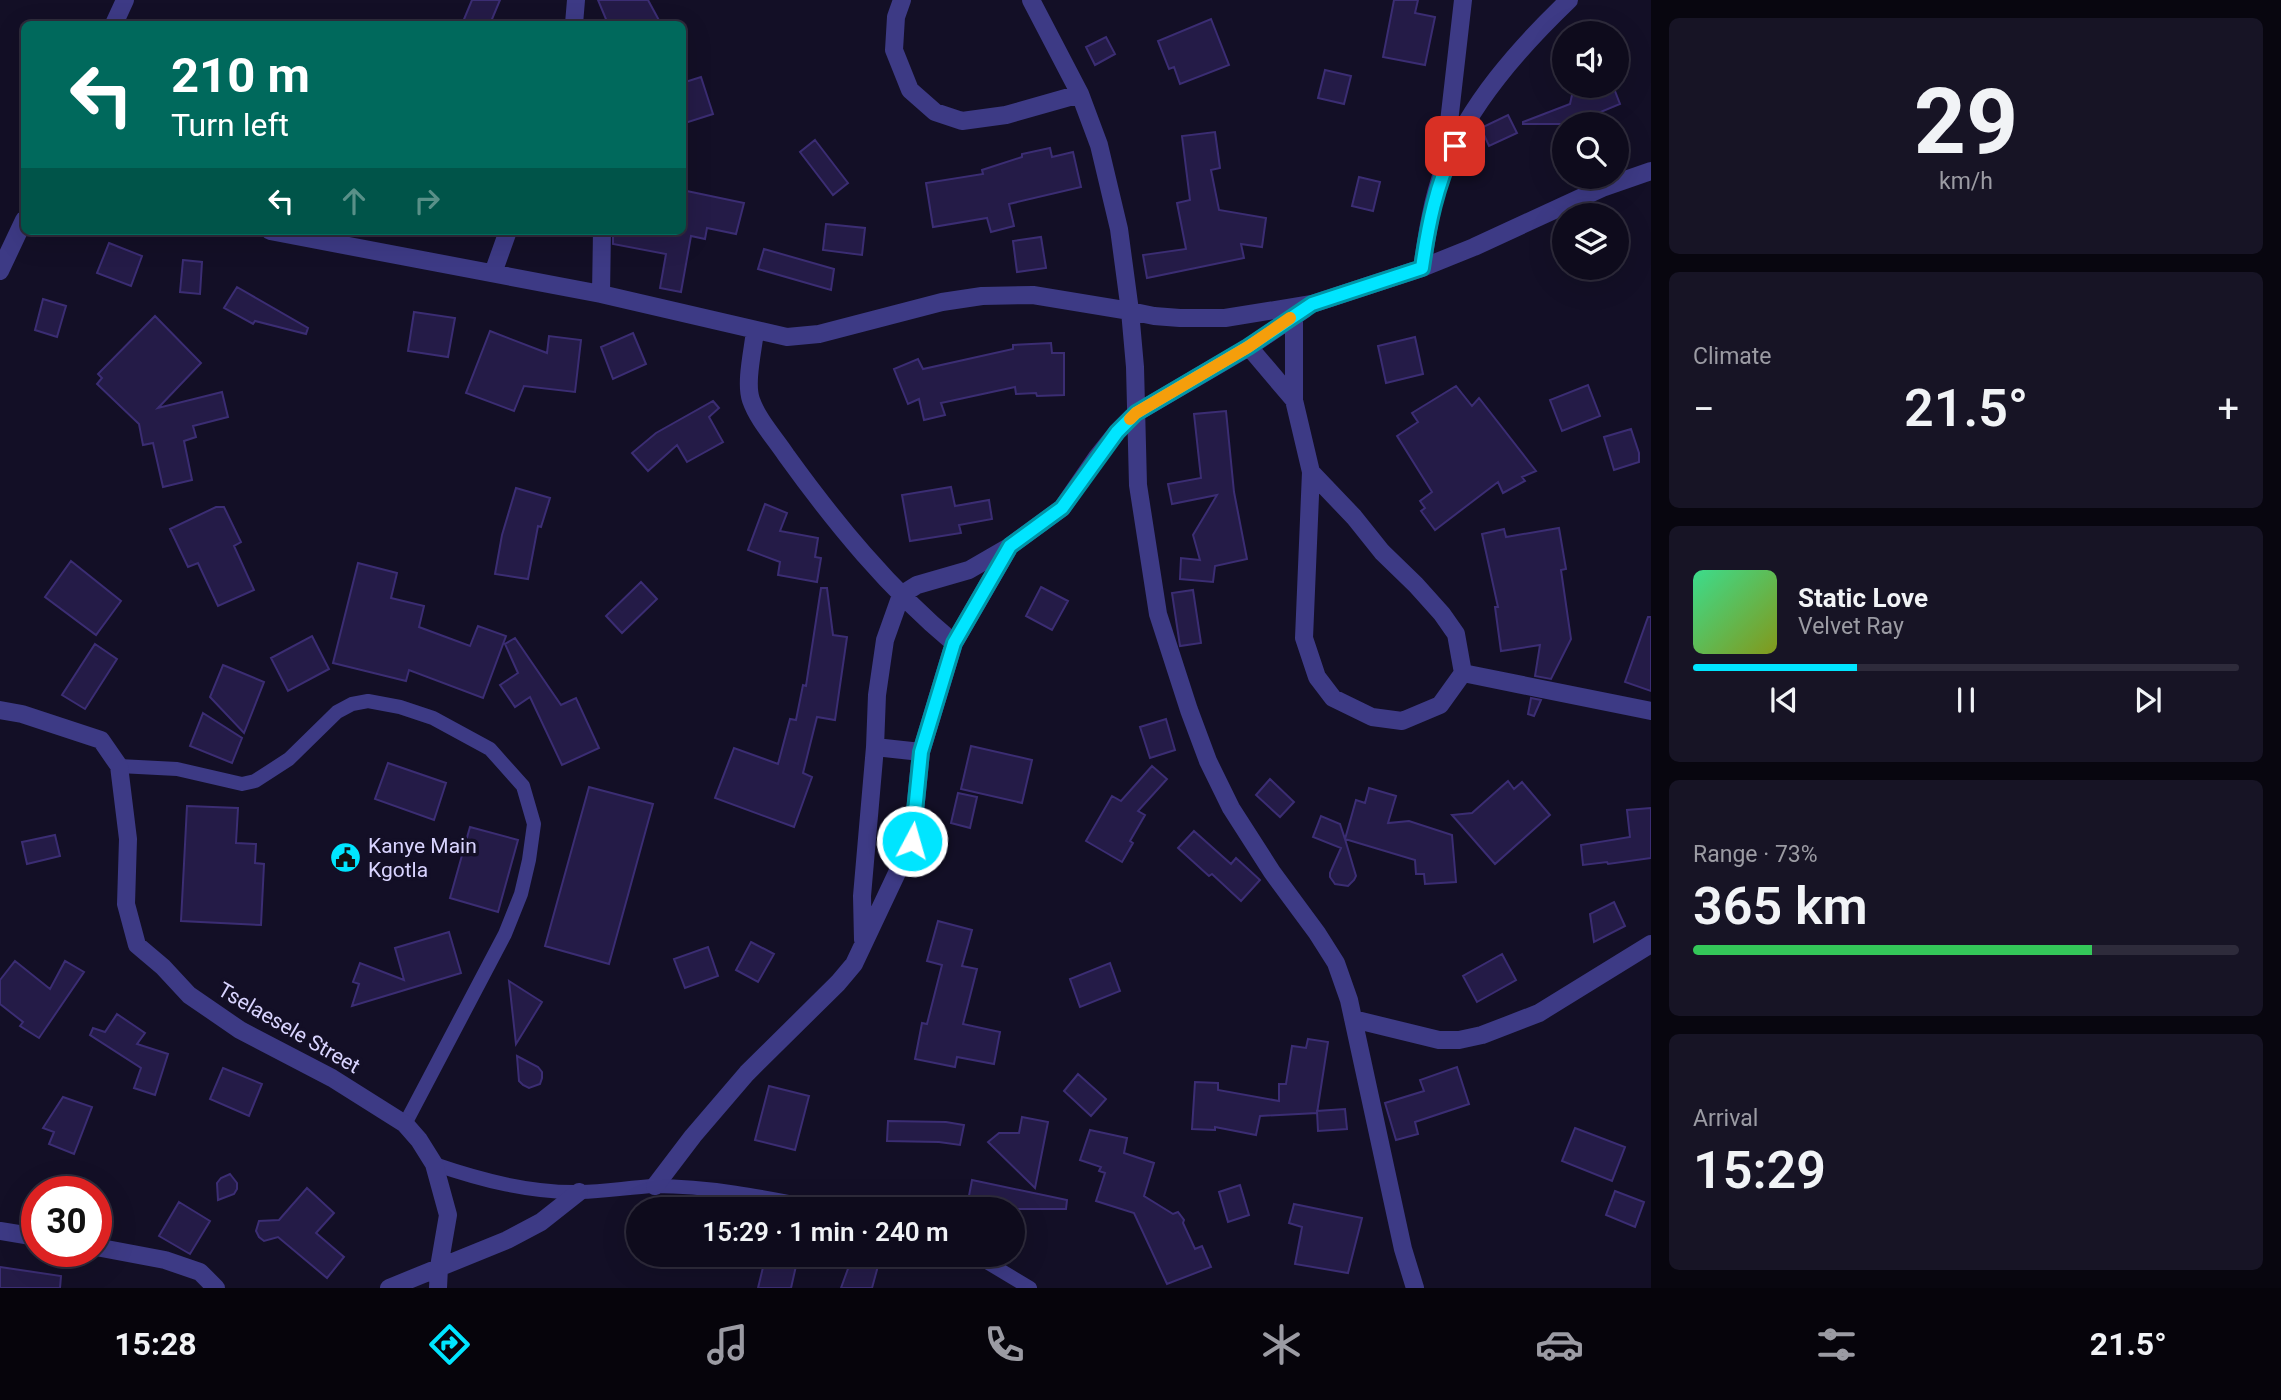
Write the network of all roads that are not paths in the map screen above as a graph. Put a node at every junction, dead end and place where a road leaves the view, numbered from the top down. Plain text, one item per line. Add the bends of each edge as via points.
1 (125, 0) edge
2 (576, 0) edge
3 (902, 0) edge
4 (1031, 0) edge
5 (1463, 0) edge
6 (1569, 0) edge
7 (115, 21) edge
8 (574, 21) edge
9 (1080, 94) junction
10 (1444, 168) junction
11 (1651, 171) edge
12 (21, 226) edge
13 (291, 235) edge
14 (507, 235) edge
15 (602, 235) edge
16 (2, 264) edge
17 (1422, 268) junction
18 (493, 273) junction
19 (601, 294) junction
20 (1312, 304) junction
21 (1130, 311) junction
22 (1294, 316) junction
23 (755, 331) junction
24 (1248, 347) junction
25 (1294, 400) junction
26 (1136, 413) junction
27 (1311, 472) junction
28 (1010, 546) junction
29 (901, 595) junction
30 (954, 643) junction
31 (1463, 673) junction
32 (0, 710) edge
33 (1651, 711) edge
34 (875, 747) junction
35 (921, 752) junction
36 (119, 766) junction
37 (1651, 944) edge
38 (863, 946) junction
39 (1353, 1019) junction
40 (405, 1124) junction
41 (434, 1164) junction
42 (655, 1186) junction
43 (579, 1192) junction
44 (752, 1197) edge
45 (0, 1231) edge
46 (21, 1234) edge
47 (112, 1250) edge
48 (439, 1267) junction
49 (995, 1267) edge
50 (216, 1288) edge
51 (390, 1288) edge
52 (438, 1288) edge
53 (1030, 1288) edge
54 (1415, 1288) edge

1 - 7 street
2 - 8 street
3 - 9 street via 894,50 910,90 935,112 962,121 1006,115
4 - 9 street
5 - 10 street
6 - 10 street via 1502,72 1465,125
9 - 21 street via 1119,229
10 - 17 street
11 - 17 street
12 - 16 street
13 - 18 street
14 - 18 street
15 - 19 street
17 - 20 street
18 - 19 street
19 - 23 street
20 - 21 street via 1225,318
20 - 22 street
21 - 23 street via 1033,295 982,296 819,334 787,337
21 - 26 street
22 - 24 street
22 - 25 street
23 - 29 street via 750,398 759,416 817,499
24 - 25 street
24 - 26 street
25 - 27 street
26 - 28 street via 1062,508
26 - 39 street via 1138,485 1158,614 1189,710 1231,808 1336,963
27 - 31 street via 1442,614 1455,634
27 - 31 street via 1304,638 1317,677 1333,698 1372,717 1402,721 1440,705
28 - 29 street via 969,570 917,585
28 - 30 street
29 - 30 street
29 - 34 street via 885,639
30 - 35 street
31 - 33 street
32 - 36 street via 101,740
34 - 35 street
34 - 38 street via 862,896
35 - 38 street via 912,841
36 - 40 street, Tselaesele Street via 128,839 127,904 137,945 189,995 240,1030 332,1078
36 - 40 lane via 177,769 242,784 255,781 289,759 337,712 368,701 433,719 490,749 523,786 534,824 521,894 505,934
37 - 39 street via 1539,1013 1482,1035 1439,1040
38 - 42 street via 838,983 747,1073
39 - 54 street
40 - 41 street, Tselaesele Street
41 - 43 lane via 480,1179
41 - 48 street, Tselaesele Street via 447,1215
42 - 43 lane
42 - 44 lane
43 - 48 street via 541,1222
45 - 46 street
47 - 50 street via 200,1272
48 - 51 street
48 - 52 street, Tselaesele Street
49 - 53 lane

